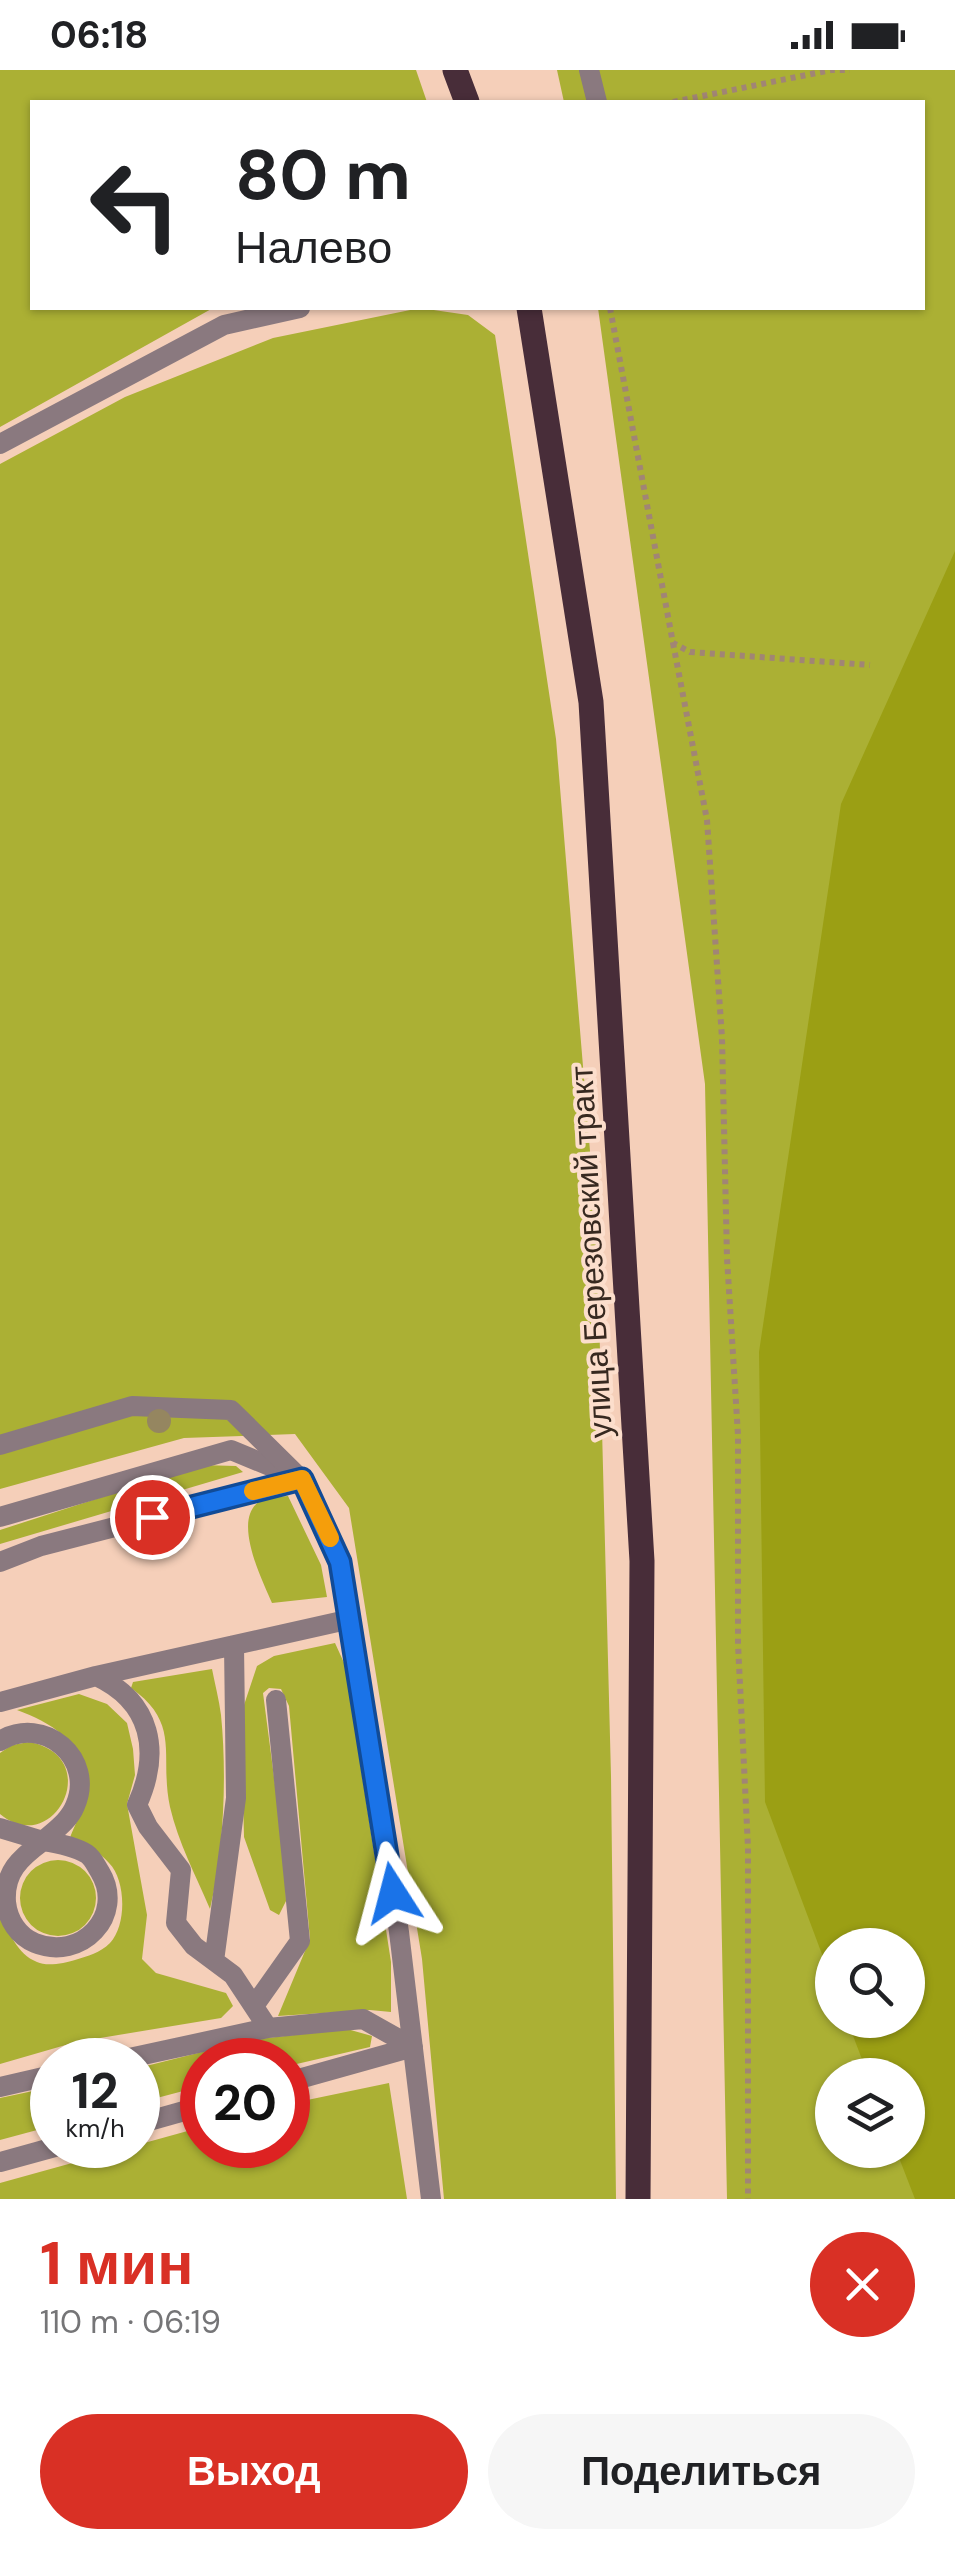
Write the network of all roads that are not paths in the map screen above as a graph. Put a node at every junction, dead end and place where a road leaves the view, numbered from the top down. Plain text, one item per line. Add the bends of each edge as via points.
1 (455, 70) edge
2 (589, 70) edge
3 (465, 100) edge
4 (596, 100) edge
5 (291, 310) edge
6 (528, 310) edge
7 (0, 444) edge
8 (0, 1445) edge
9 (302, 1479) junction
10 (0, 1517) edge
11 (0, 1562) edge
12 (351, 1620) junction
13 (234, 1645) junction
14 (96, 1676) junction
15 (276, 1700) dead end
16 (1, 1702) edge
17 (7, 1737) edge
18 (0, 1828) edge
19 (43, 1841) junction
20 (214, 1961) junction
21 (254, 2006) junction
22 (268, 2028) junction
23 (413, 2047) junction
24 (160, 2051) edge
25 (310, 2076) edge
26 (30, 2080) edge
27 (0, 2087) edge
28 (30, 2154) edge
29 (0, 2162) edge
30 (431, 2199) edge
31 (638, 2199) edge

1 - 3 main road
2 - 4 street
5 - 7 street via 224,325
6 - 31 main road, улица Березовский тракт via 592,702 642,1560
8 - 9 street via 132,1406 230,1410
9 - 10 street via 231,1450
9 - 11 street
9 - 12 street via 340,1562
12 - 13 street
12 - 23 street
13 - 14 street
13 - 20 street via 236,1798
14 - 16 street
14 - 20 street via 120,1687 143,1718 152,1755 137,1805 181,1870 176,1923
15 - 21 street via 300,1942
16 - 17 street
17 - 19 street via 32,1731 62,1742 80,1773 76,1804
18 - 19 street
19 - 19 street via 19,1860 5,1884 7,1916 26,1939 48,1949 72,1947 96,1932 105,1917 108,1886 90,1856
20 - 21 street
21 - 22 street
22 - 23 street via 363,2019
22 - 24 street
23 - 25 street
23 - 30 street
26 - 27 street
28 - 29 street

